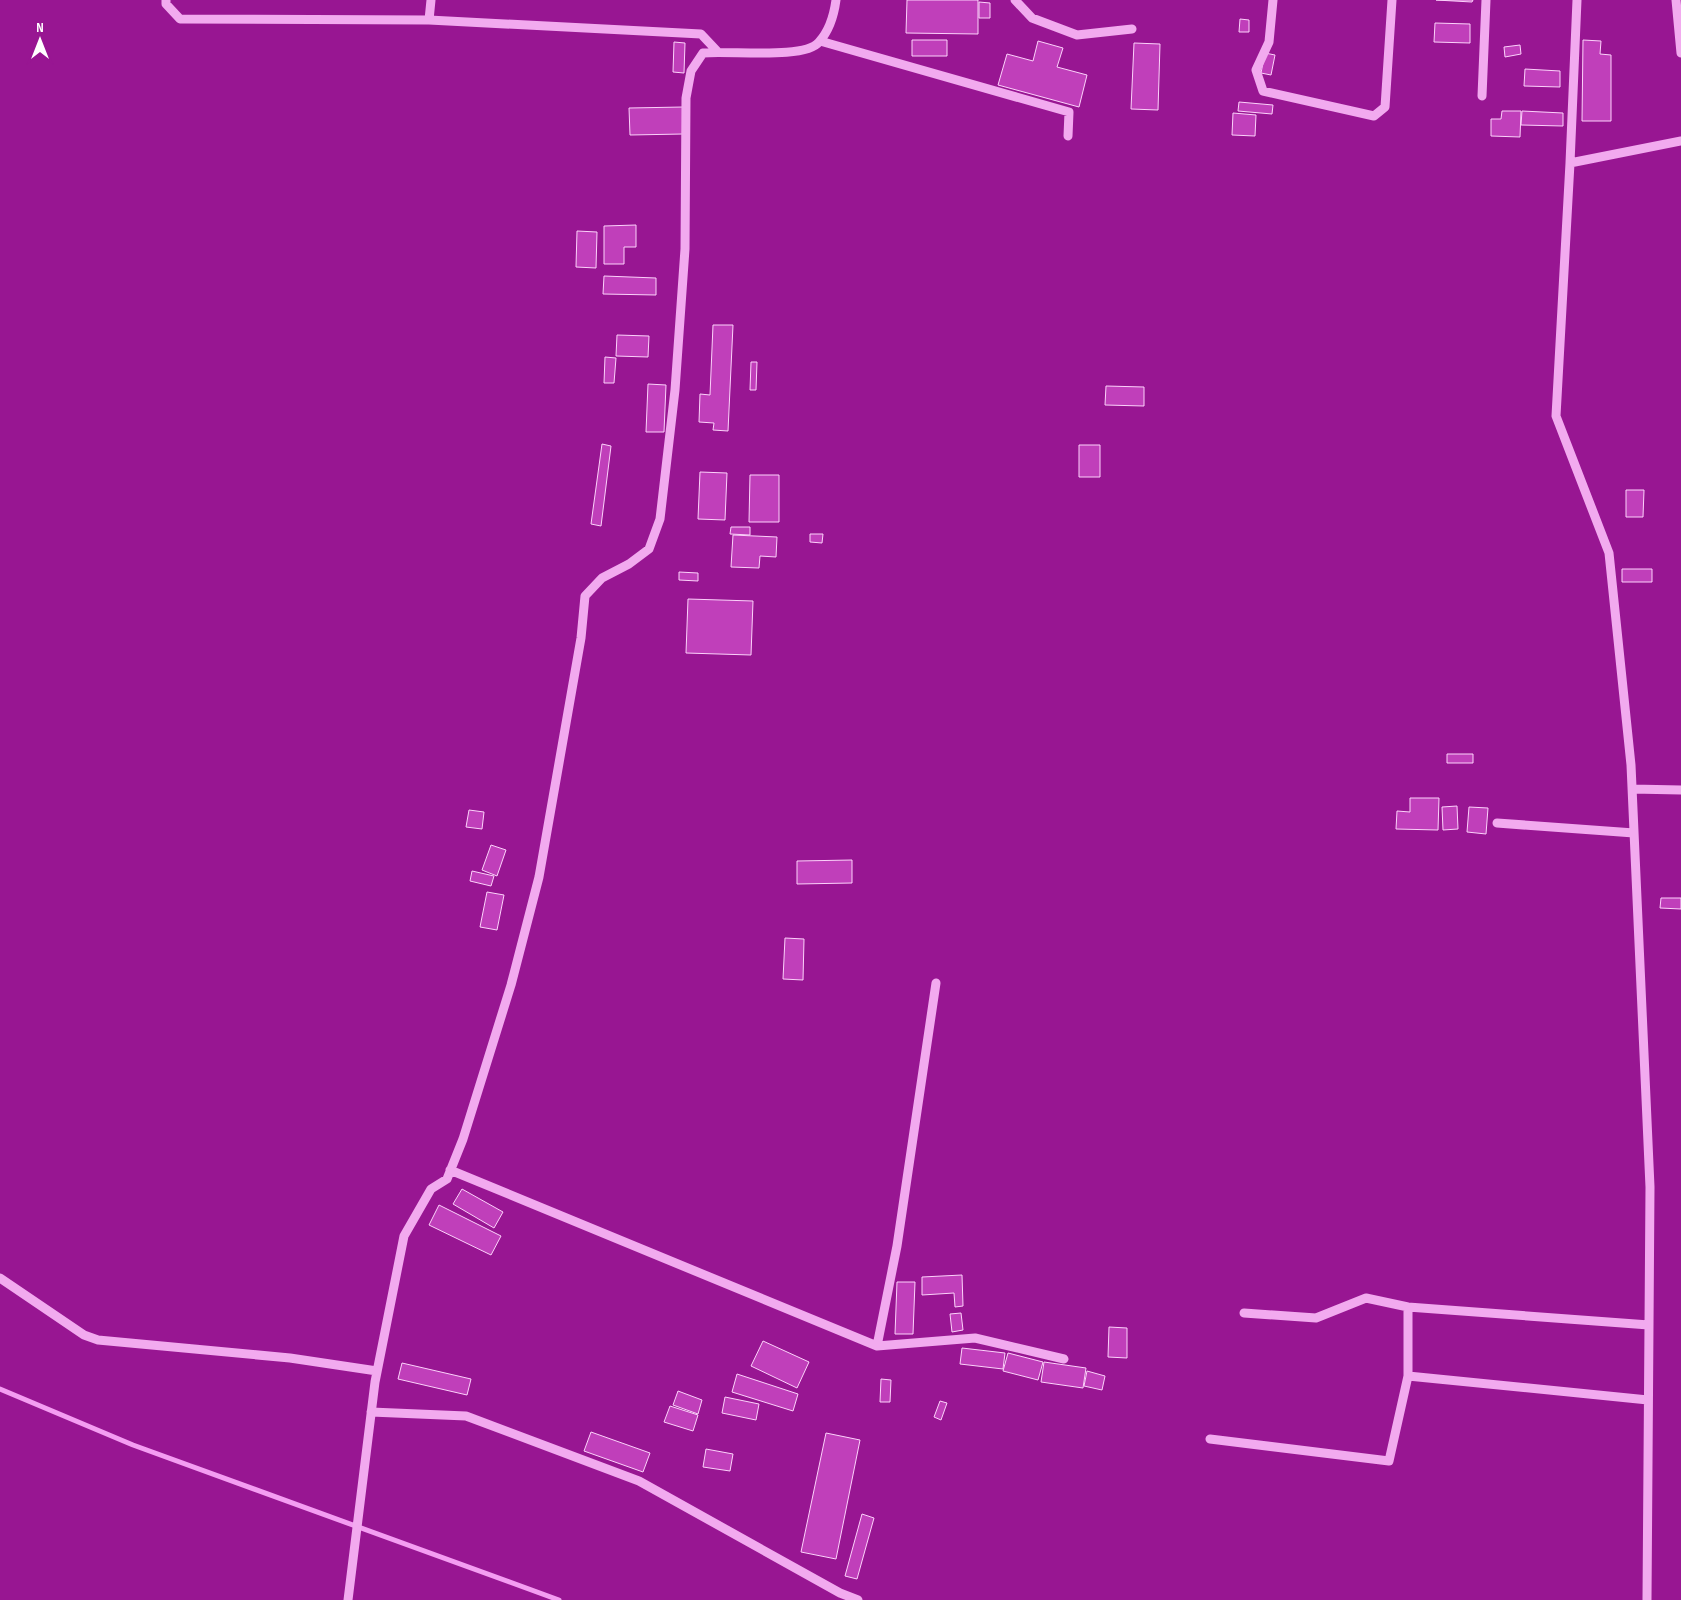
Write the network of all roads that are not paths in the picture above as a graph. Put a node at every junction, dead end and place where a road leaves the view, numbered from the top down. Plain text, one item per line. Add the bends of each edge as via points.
1 (166, 0) edge
2 (431, 0) edge
3 (836, 0) edge
4 (1014, 0) edge
5 (1273, 0) edge
6 (1392, 0) edge
7 (1486, 0) edge
8 (1577, 0) edge
9 (1676, 0) edge
10 (429, 20) junction
11 (1132, 29) dead end
12 (820, 41) junction
13 (717, 51) junction
14 (1681, 53) edge
15 (1482, 96) dead end
16 (1068, 136) dead end
17 (1681, 140) edge
18 (1570, 163) junction
19 (1632, 788) junction
20 (1681, 790) edge
21 (1496, 823) dead end
22 (1634, 833) junction
23 (936, 983) dead end
24 (450, 1170) junction
25 (0, 1278) edge
26 (1408, 1308) junction
27 (1244, 1313) dead end
28 (1649, 1325) junction
29 (877, 1346) junction
30 (1064, 1359) dead end
31 (378, 1371) junction
32 (1408, 1376) junction
33 (1648, 1400) junction
34 (371, 1412) junction
35 (1210, 1440) dead end
36 (348, 1600) edge
37 (858, 1600) edge
38 (1647, 1600) edge

1 - 10 street via 180,19
2 - 10 street
3 - 12 street via 833,19
4 - 11 street via 1032,18 1077,35
5 - 6 street via 1269,42 1256,70 1263,91 1374,116 1385,107
7 - 15 street
8 - 18 street
9 - 14 street
10 - 13 street via 701,34
12 - 13 street via 797,53
12 - 16 street via 1069,112
13 - 24 street via 703,53 690,71 686,98 685,249 660,519 649,549 630,564 602,578 585,596 581,638 539,877 511,985 463,1139
17 - 18 street
18 - 19 street via 1556,416 1609,552
19 - 20 street
19 - 22 street
21 - 22 street
22 - 28 street via 1650,1187
23 - 29 street via 896,1246
24 - 29 street
24 - 31 street via 447,1179 430,1189 404,1236
25 - 31 street via 84,1335 98,1340 290,1358
26 - 27 street via 1366,1298 1316,1318
26 - 28 street
26 - 32 street
28 - 33 street
29 - 30 street via 975,1338
31 - 34 street
32 - 33 street
32 - 35 street via 1389,1461
33 - 38 street
34 - 36 street
34 - 37 street via 466,1416 639,1481

